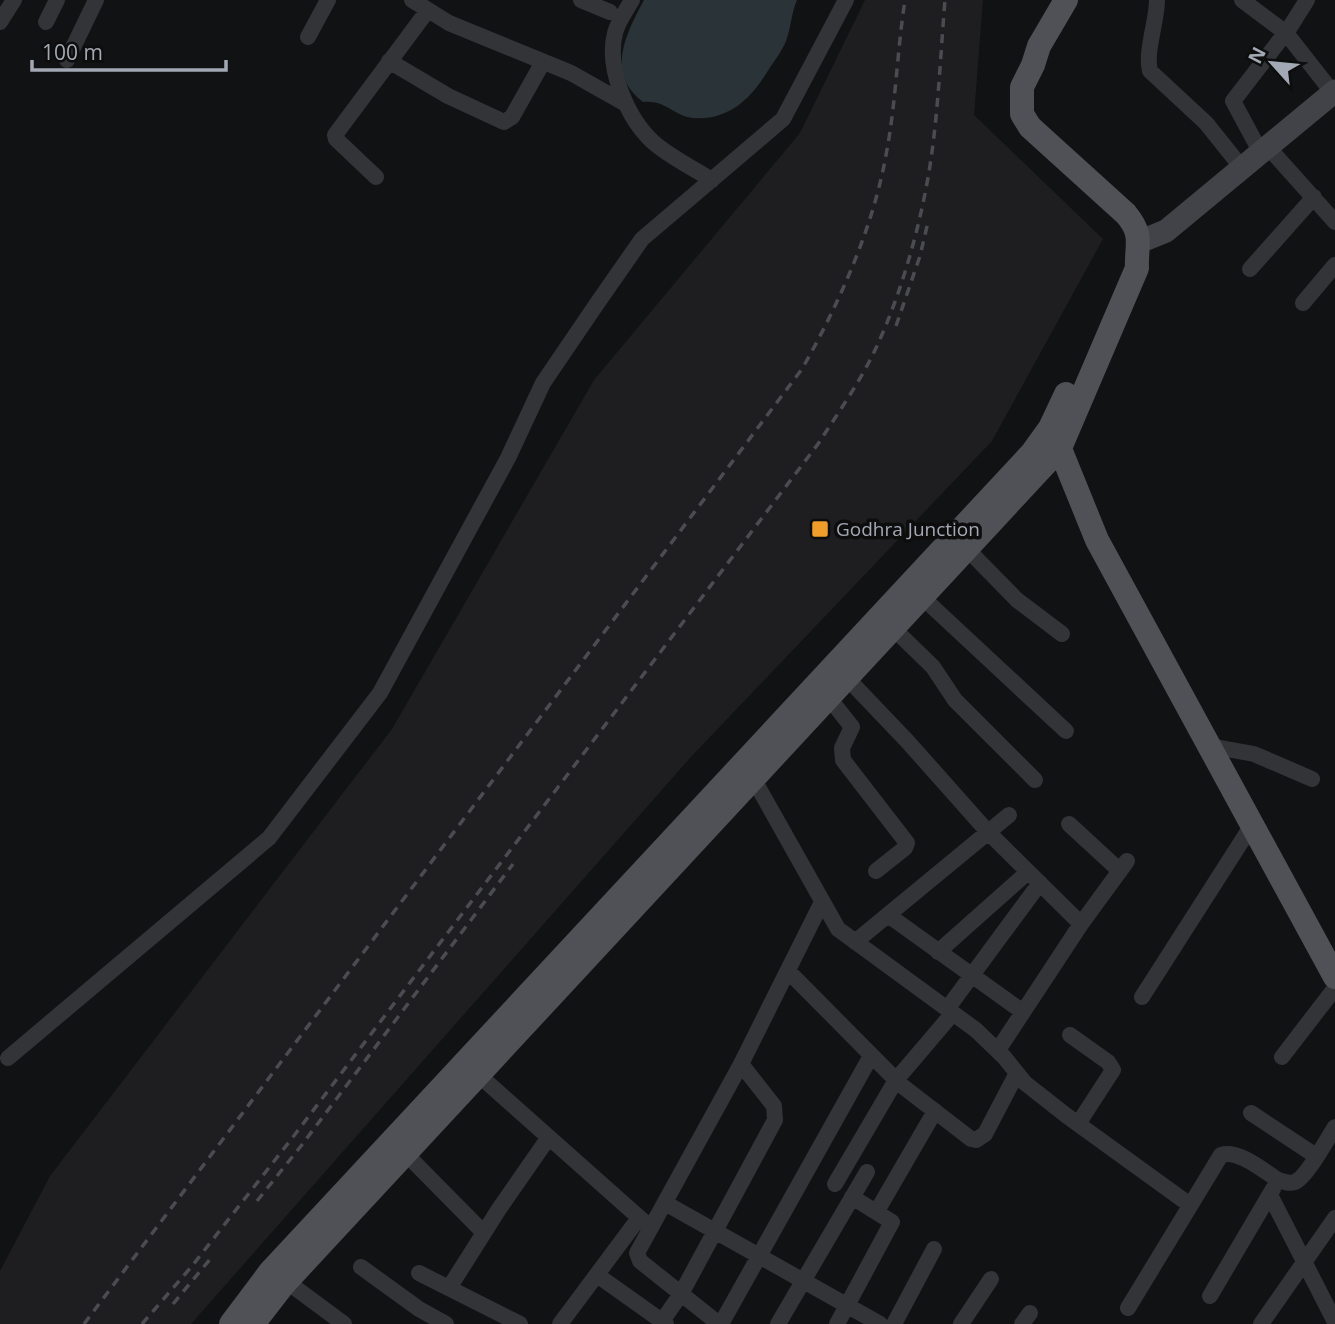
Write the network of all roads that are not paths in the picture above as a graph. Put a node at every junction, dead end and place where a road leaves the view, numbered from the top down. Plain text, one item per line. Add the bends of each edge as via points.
1 (14, 0) edge
2 (57, 0) edge
3 (96, 0) edge
4 (328, 0) edge
5 (412, 0) edge
6 (581, 0) edge
7 (632, 0) edge
8 (846, 0) edge
9 (1066, 0) edge
10 (1078, 0) edge
11 (1157, 0) edge
12 (1242, 0) edge
13 (1307, 0) edge
14 (428, 10) junction
15 (610, 12) dead end
16 (0, 22) edge
17 (46, 22) dead end
18 (1286, 33) junction
19 (308, 37) dead end
20 (67, 60) dead end
21 (389, 61) junction
22 (543, 62) junction
23 (1033, 65) junction
24 (1334, 92) edge
25 (626, 103) junction
26 (1264, 150) junction
27 (1242, 168) junction
28 (376, 177) dead end
29 (712, 180) junction
30 (1314, 197) junction
31 (1335, 222) edge
32 (1138, 248) junction
33 (1335, 265) edge
34 (1250, 269) dead end
35 (1303, 303) dead end
36 (1055, 438) junction
37 (1037, 460) junction
38 (1080, 497) junction
39 (967, 549) junction
40 (922, 597) junction
41 (893, 628) junction
42 (1062, 634) dead end
43 (847, 678) junction
44 (829, 698) junction
45 (1066, 731) dead end
46 (1210, 746) junction
47 (747, 772) junction
48 (1311, 779) dead end
49 (1035, 780) dead end
50 (1009, 815) dead end
51 (1069, 824) dead end
52 (1252, 825) junction
53 (988, 832) junction
54 (876, 871) dead end
55 (1034, 878) junction
56 (822, 902) junction
57 (888, 915) junction
58 (1081, 924) junction
59 (855, 942) junction
60 (938, 952) junction
61 (788, 971) junction
62 (971, 976) junction
63 (1335, 977) edge
64 (1335, 988) edge
65 (1142, 997) dead end
66 (950, 1011) junction
67 (1023, 1012) junction
68 (1070, 1035) dead end
69 (998, 1050) junction
70 (871, 1056) junction
71 (1282, 1057) dead end
72 (8, 1058) dead end
73 (741, 1064) junction
74 (472, 1068) junction
75 (1017, 1073) junction
76 (896, 1080) junction
77 (935, 1111) junction
78 (1251, 1113) dead end
79 (1078, 1124) junction
80 (1335, 1127) edge
81 (549, 1137) junction
82 (405, 1153) junction
83 (1316, 1156) junction
84 (867, 1172) dead end
85 (1279, 1180) junction
86 (835, 1184) dead end
87 (1270, 1195) junction
88 (852, 1197) junction
89 (665, 1203) junction
90 (1190, 1205) junction
91 (877, 1211) junction
92 (1335, 1218) edge
93 (645, 1223) junction
94 (715, 1231) junction
95 (484, 1233) junction
96 (934, 1249) dead end
97 (758, 1256) junction
98 (1305, 1264) junction
99 (361, 1267) dead end
100 (419, 1273) dead end
101 (597, 1275) junction
102 (991, 1279) dead end
103 (802, 1280) junction
104 (286, 1281) junction
105 (449, 1288) junction
106 (681, 1294) junction
107 (1210, 1296) dead end
108 (847, 1306) junction
109 (1128, 1308) dead end
110 (1335, 1322) edge
111 (563, 1323) edge
112 (662, 1323) edge
113 (231, 1324) edge
114 (253, 1324) edge
115 (344, 1324) edge
116 (446, 1324) edge
117 (520, 1324) edge
118 (720, 1324) edge
119 (778, 1324) edge
120 (837, 1324) edge
121 (880, 1324) edge
122 (894, 1324) edge
123 (961, 1324) edge
124 (1261, 1324) edge

1 - 16 street
2 - 17 street
3 - 20 street
4 - 19 street
5 - 14 street
6 - 15 street
7 - 25 street via 620,20 612,51
8 - 29 street via 783,119
9 - 23 main road
10 - 23 main road via 1049,53
11 - 27 street via 1150,71 1206,123
12 - 18 street
13 - 18 street
14 - 21 street
14 - 22 street
18 - 24 street
18 - 26 street via 1233,101
21 - 22 street via 504,122 512,117
21 - 28 street via 335,135
22 - 25 street
23 - 32 main road via 1022,87 1022,114 1030,127 1126,214 1137,227
24 - 26 street
25 - 29 street via 655,143
26 - 27 street
26 - 30 street
27 - 32 street via 1166,231
29 - 72 street via 642,239 543,383 508,458 380,692 269,838
30 - 31 street
30 - 34 street
32 - 36 main road via 1137,268
33 - 35 street
36 - 37 main road
36 - 38 main road
37 - 38 main road
37 - 39 main road
37 - 47 main road
38 - 46 main road via 1097,540
39 - 40 main road
39 - 42 street via 1017,600
40 - 41 main road
40 - 45 street
41 - 43 main road
41 - 49 street via 938,673 961,706
43 - 44 main road
43 - 53 street
44 - 47 main road
44 - 54 street via 851,723 842,748 844,760 907,843
46 - 48 street via 1262,757
46 - 52 main road
47 - 56 street
47 - 74 main road
50 - 53 street
51 - 58 street via 1123,866
52 - 63 main road
52 - 65 street
53 - 55 street
53 - 57 street
55 - 58 street
55 - 60 street
55 - 62 street
56 - 59 street via 833,923
56 - 61 street
57 - 59 street
57 - 60 street
58 - 67 street
59 - 66 street
60 - 62 street
61 - 70 street
61 - 73 street
62 - 66 street
62 - 67 street
64 - 71 street
66 - 69 street
66 - 76 street
67 - 69 street
68 - 79 street via 1114,1070
69 - 75 street
70 - 76 street
70 - 97 street
73 - 89 street
73 - 94 street via 774,1106 775,1120
74 - 81 street
74 - 82 main road
74 - 113 main road via 270,1272
75 - 77 street via 982,1138 971,1139
75 - 79 street
76 - 77 street
76 - 86 street
77 - 91 street
78 - 83 street
79 - 90 street
80 - 83 street
81 - 93 street
81 - 95 street
82 - 95 street
82 - 104 main road
83 - 85 street via 1294,1183
84 - 88 street
85 - 87 street
85 - 90 street via 1235,1154 1225,1153
87 - 98 street
87 - 107 street
88 - 91 street
88 - 103 street
89 - 93 street
89 - 94 street
90 - 109 street
91 - 108 street via 891,1220 890,1227
92 - 98 street
93 - 101 street
93 - 106 street via 638,1258
94 - 97 street
94 - 106 street
95 - 105 street
96 - 122 street
97 - 103 street
97 - 118 street
98 - 110 street
98 - 124 street
99 - 116 street
100 - 105 street
101 - 111 street
101 - 112 street
102 - 123 street
103 - 108 street
103 - 119 street
104 - 114 main road
104 - 115 street
105 - 117 street
106 - 112 street
106 - 118 street
108 - 120 street
108 - 121 street

